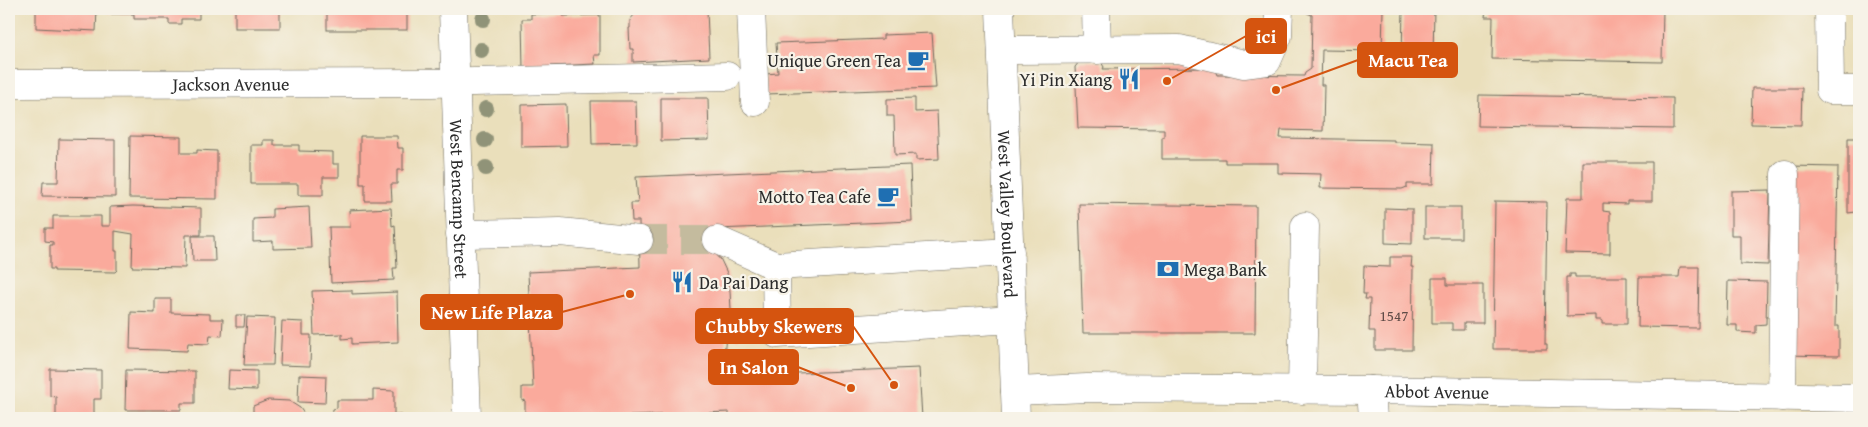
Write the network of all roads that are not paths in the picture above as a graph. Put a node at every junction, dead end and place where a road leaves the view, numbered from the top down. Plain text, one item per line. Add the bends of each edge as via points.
1 (453, 9) edge
2 (751, 9) edge
3 (1000, 9) edge
4 (1096, 9) edge
5 (1279, 9) edge
6 (1829, 9) edge
7 (1002, 50) junction
8 (1097, 50) junction
9 (727, 76) dead end
10 (455, 83) junction
11 (9, 84) edge
12 (1859, 90) edge
13 (755, 102) dead end
14 (1785, 174) dead end
15 (1305, 226) dead end
16 (460, 234) junction
17 (639, 240) tunnel mouth
18 (717, 240) tunnel mouth
19 (1010, 252) junction
20 (776, 266) junction
21 (1013, 319) junction
22 (1302, 390) junction
23 (1371, 390) junction
24 (1015, 391) junction
25 (1782, 397) junction
26 (1859, 398) edge
27 (467, 418) edge
28 (1016, 418) edge
29 (1373, 418) edge

1 - 10 street, West Bencamp Street
2 - 13 street
3 - 7 street, West Valley Boulevard
4 - 8 street
5 - 8 street via 1278,36 1267,61 1244,64 1179,49
6 - 12 street via 1830,90
7 - 8 street
7 - 19 street, West Valley Boulevard
9 - 10 street, Jackson Avenue
10 - 11 street, Jackson Avenue
10 - 16 street, West Bencamp Street
14 - 25 street
15 - 22 street
16 - 17 street via 560,232
16 - 27 street, West Bencamp Street
18 - 20 street
19 - 20 street
19 - 21 street, West Valley Boulevard
20 - 21 street via 777,334
21 - 24 street, West Valley Boulevard
22 - 23 street, Abbot Avenue
22 - 24 street, Abbot Avenue via 1087,388
23 - 25 street, Abbot Avenue
23 - 29 street
24 - 28 street, West Valley Boulevard
25 - 26 street, Abbot Avenue

